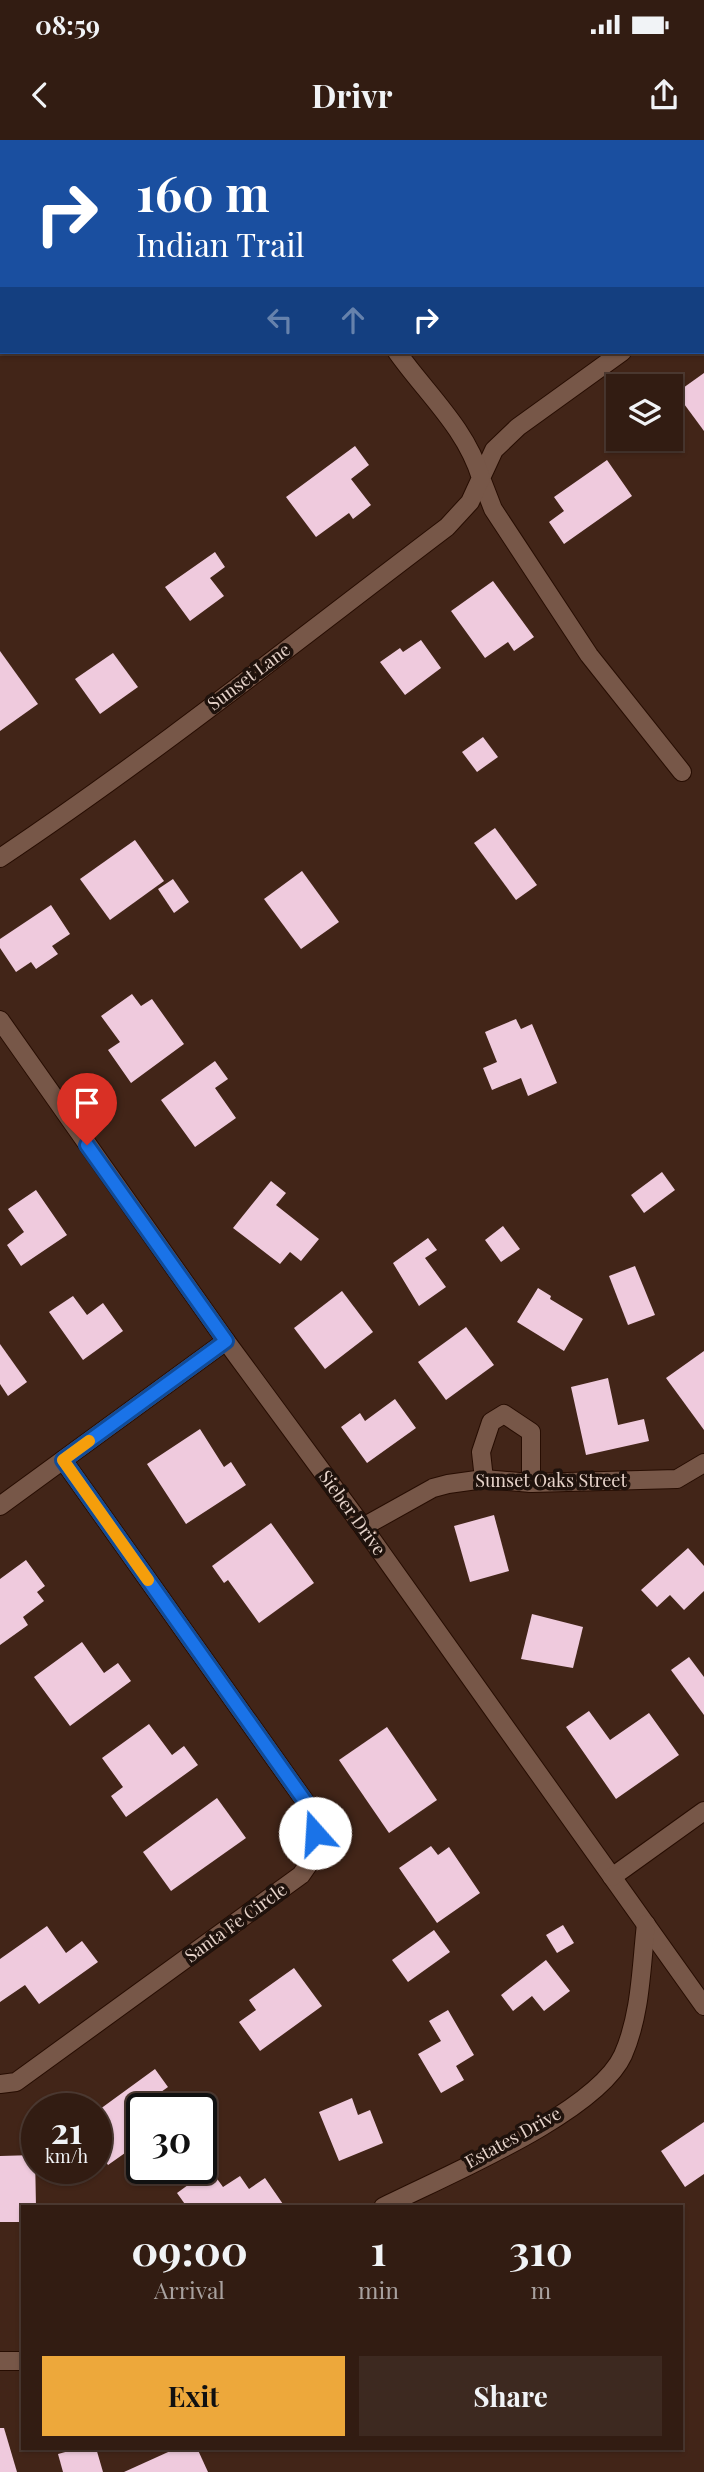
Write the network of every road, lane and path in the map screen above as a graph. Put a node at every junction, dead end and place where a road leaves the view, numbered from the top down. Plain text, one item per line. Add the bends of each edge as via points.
1 (399, 354) edge
2 (619, 354) edge
3 (481, 478) junction
4 (682, 772) dead end
5 (0, 858) edge
6 (0, 1020) edge
7 (226, 1341) junction
8 (63, 1460) junction
9 (704, 1463) edge
10 (484, 1479) junction
11 (531, 1483) junction
12 (0, 1506) edge
13 (363, 1527) junction
14 (704, 1811) edge
15 (612, 1877) junction
16 (646, 1924) junction
17 (704, 2006) edge
18 (0, 2084) edge
19 (387, 2205) edge
20 (0, 2361) edge
21 (21, 2361) edge

1 - 3 street via 460,432
2 - 3 street, Sunset Lane via 518,427 495,450
3 - 4 street via 494,509 589,655
3 - 5 street, Sunset Lane via 470,502 447,527 90,796
6 - 7 street, Sieber Drive
7 - 8 street
7 - 13 street, Sieber Drive
8 - 12 street
8 - 18 street, Santa Fe Circle via 314,1814 317,1852 302,1875 16,2082
9 - 11 street, Sunset Oaks Street via 677,1479
10 - 11 street, Sunset Oaks Street
10 - 11 street via 481,1452 491,1422 505,1414 531,1432
10 - 13 street, Sunset Oaks Street via 433,1488
13 - 15 street, Sieber Drive
14 - 15 street
15 - 16 street, Sieber Drive
16 - 17 street, Sieber Drive
16 - 19 street, Estates Drive via 635,2020 622,2057 601,2084 551,2121
20 - 21 street

